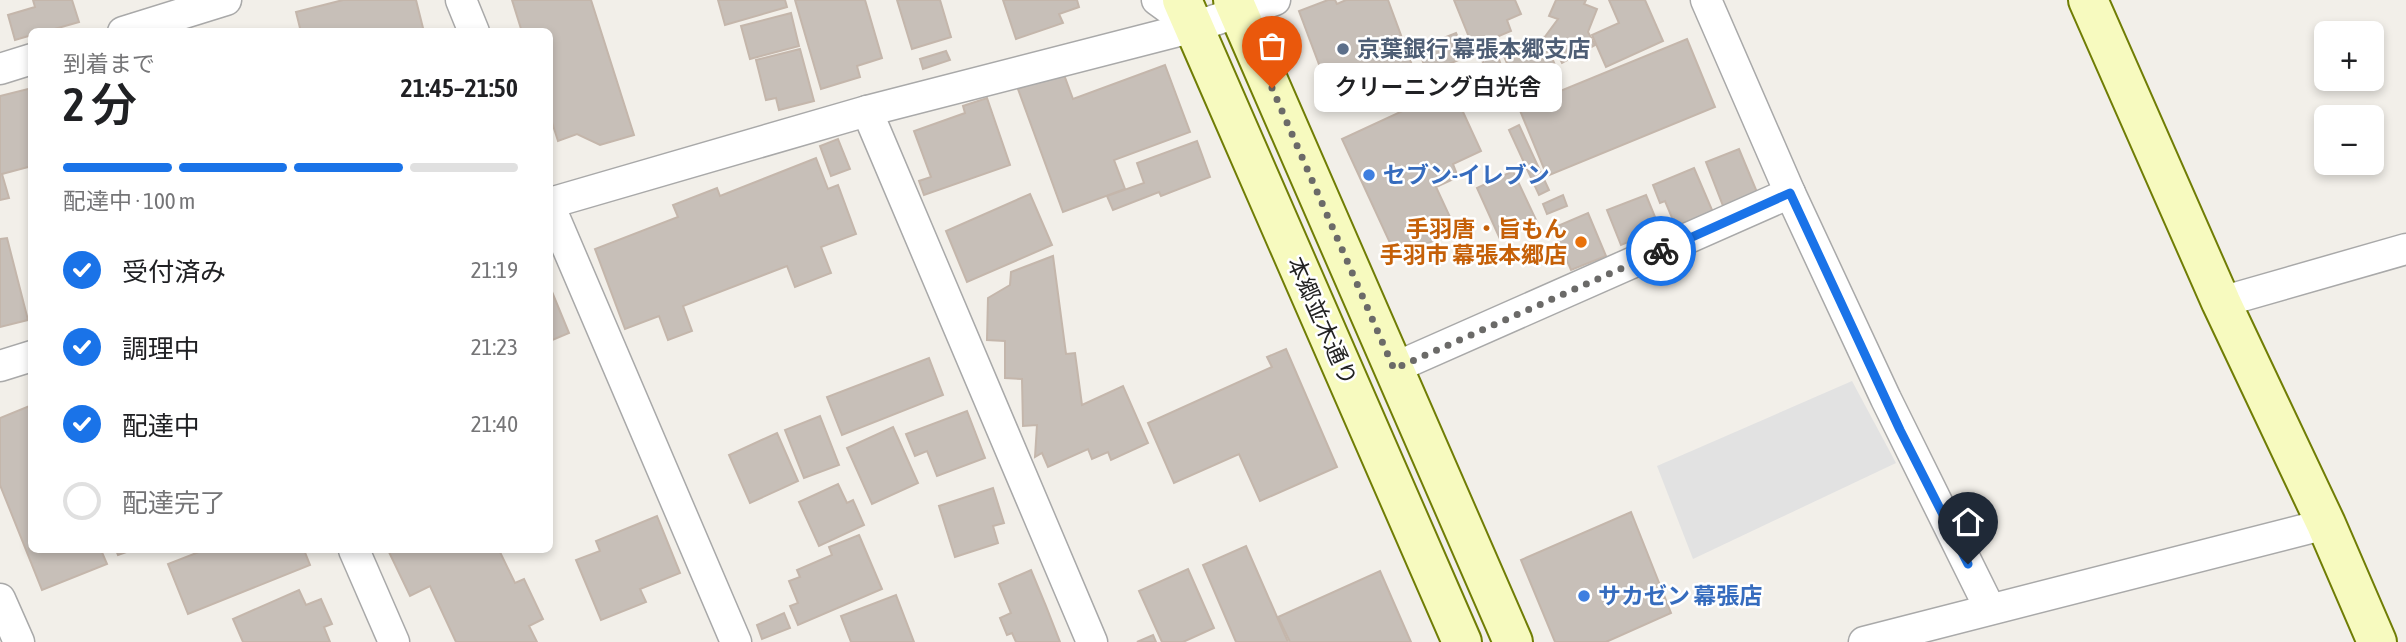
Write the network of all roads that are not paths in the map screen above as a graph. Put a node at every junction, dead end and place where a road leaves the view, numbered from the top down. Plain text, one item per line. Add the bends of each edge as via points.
1 (226, 0) edge
2 (461, 0) edge
3 (1157, 0) edge
4 (1276, 0) edge
5 (1706, 0) edge
6 (2088, 0) edge
7 (1239, 4) edge
8 (1188, 13) edge
9 (136, 28) edge
10 (472, 28) edge
11 (28, 60) edge
12 (0, 69) edge
13 (867, 111) junction
14 (1790, 193) junction
15 (553, 204) edge
16 (553, 212) edge
17 (2406, 249) edge
18 (2221, 302) junction
19 (28, 357) edge
20 (0, 366) edge
21 (1394, 369) junction
22 (2326, 524) junction
23 (355, 553) edge
24 (0, 599) edge
25 (1990, 609) junction
26 (19, 642) edge
27 (394, 642) edge
28 (736, 642) edge
29 (1092, 642) edge
30 (1462, 642) edge
31 (1513, 642) edge
32 (1864, 642) edge
33 (2377, 642) edge

1 - 9 street
2 - 10 street
3 - 8 street
4 - 7 street
5 - 14 street
6 - 18 street
7 - 8 street
7 - 21 street, 本郷並木通り
8 - 13 street
8 - 30 street, 本郷並木通り
11 - 12 street
13 - 15 street
13 - 29 street
14 - 21 street
14 - 25 street via 1900,430
16 - 28 street
17 - 18 street
18 - 22 street
19 - 20 street
21 - 31 street, 本郷並木通り
22 - 25 street
22 - 33 street
23 - 27 street
24 - 26 street
25 - 32 street

